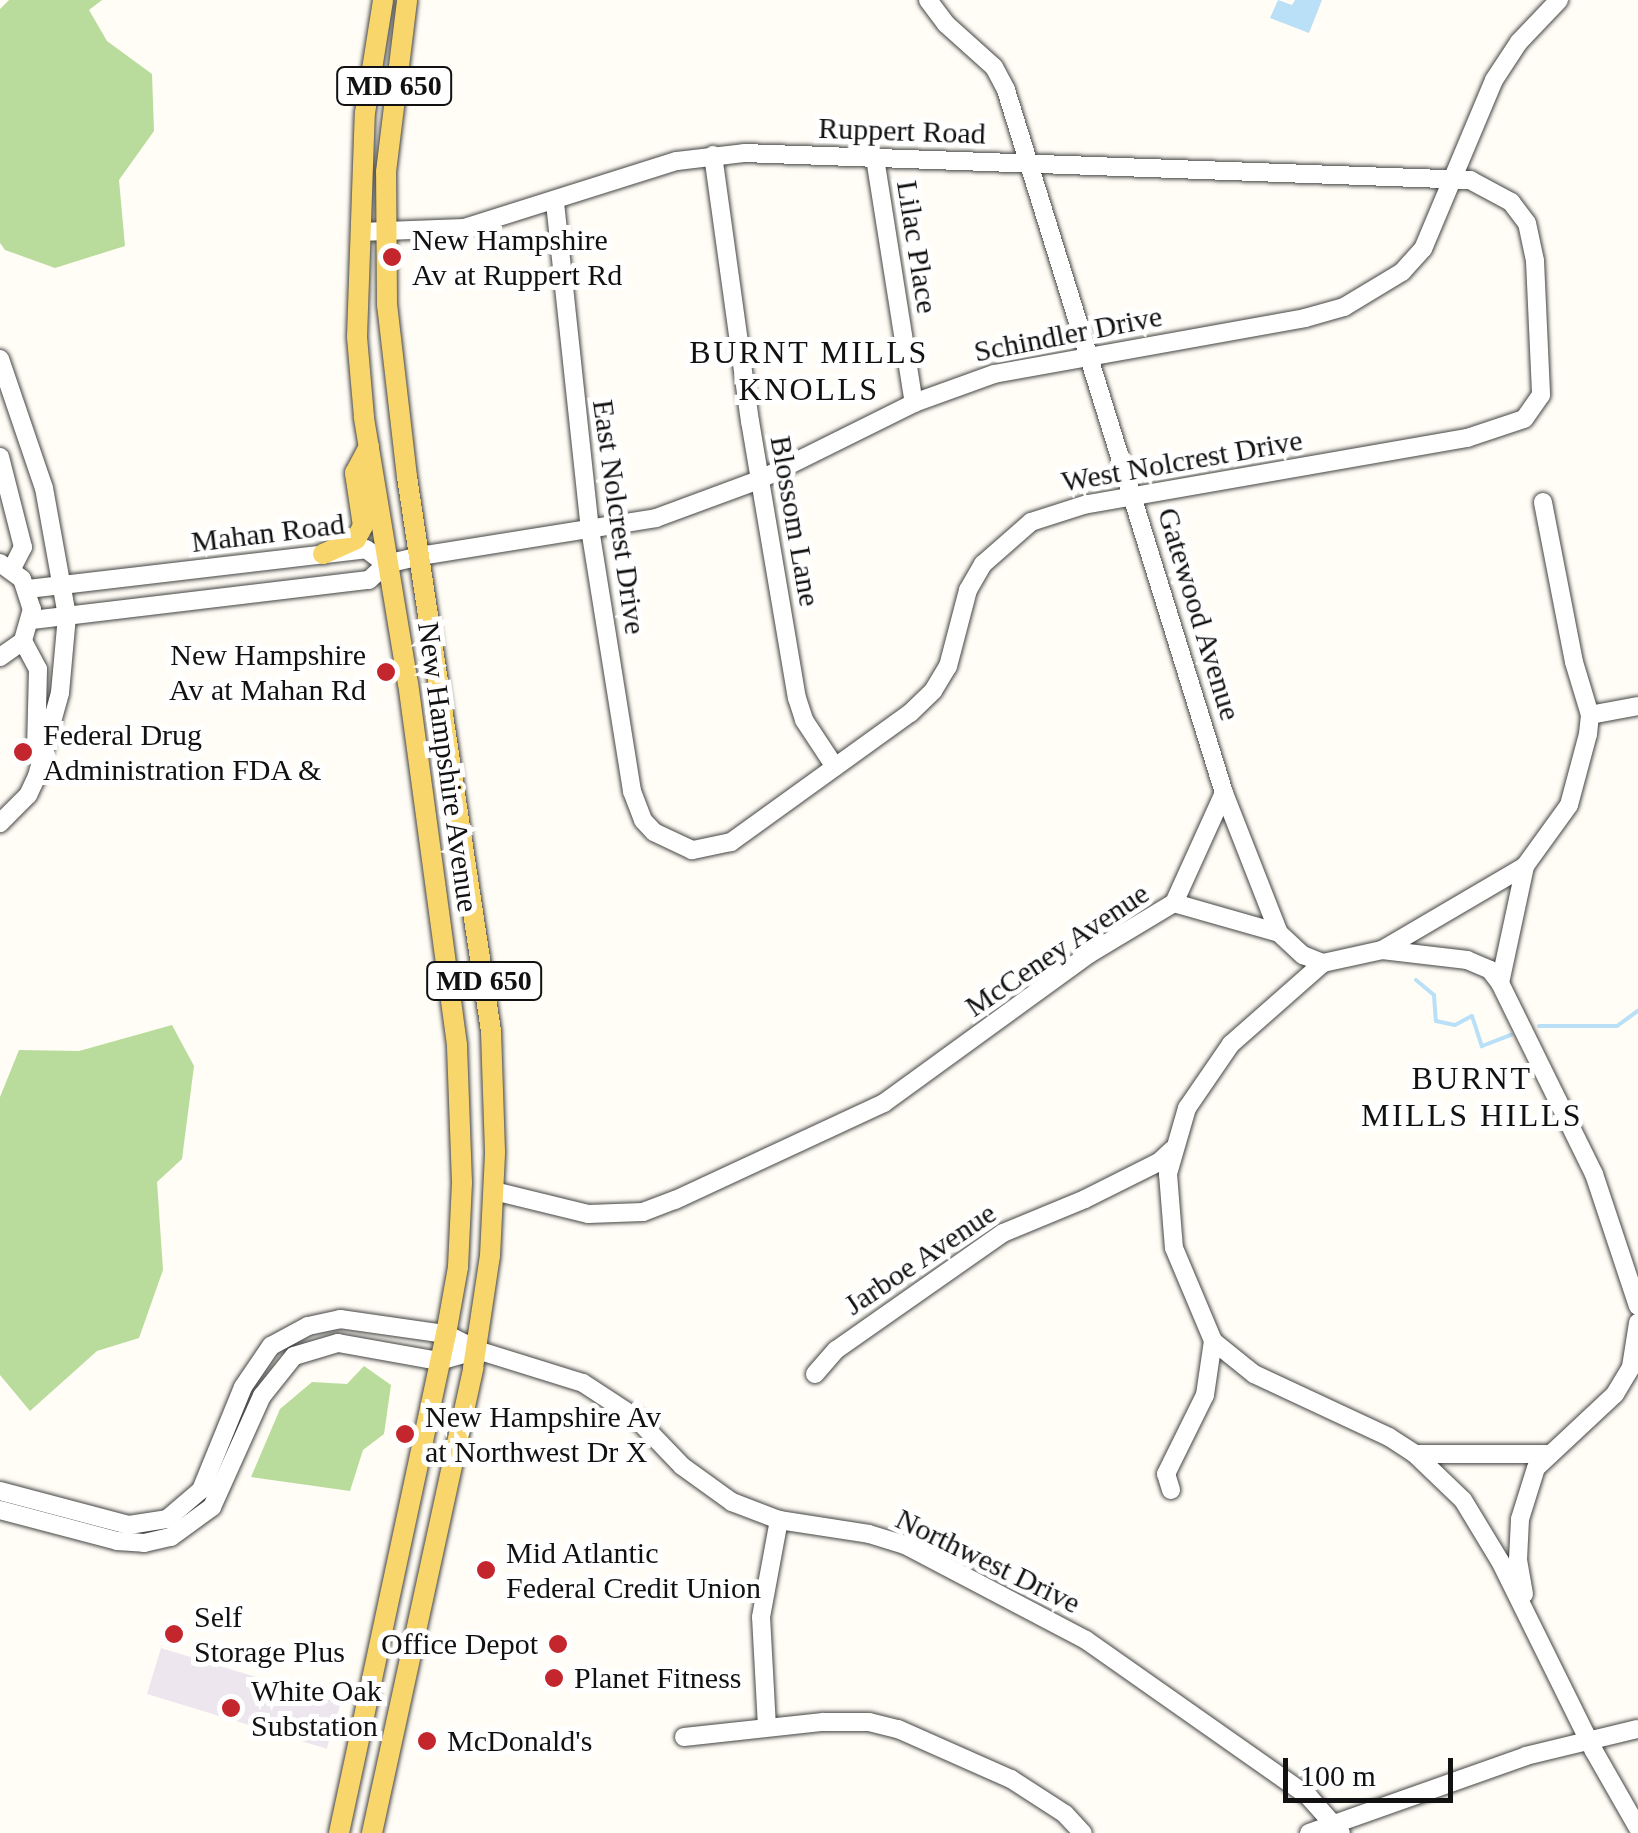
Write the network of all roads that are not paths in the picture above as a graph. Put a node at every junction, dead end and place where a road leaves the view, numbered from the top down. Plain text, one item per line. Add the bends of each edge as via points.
1 (382, 0) edge
2 (407, 0) edge
3 (928, 0) edge
4 (1559, 0) edge
5 (713, 155) junction
6 (875, 158) junction
7 (1032, 164) junction
8 (1454, 180) junction
9 (555, 202) junction
10 (360, 232) junction
11 (385, 232) junction
12 (1091, 356) junction
13 (0, 360) edge
14 (914, 403) junction
15 (369, 447) junction
16 (0, 457) edge
17 (759, 480) junction
18 (1134, 497) junction
19 (1543, 502) dead end
20 (590, 530) junction
21 (319, 555) junction
22 (420, 556) junction
23 (386, 564) junction
24 (6, 566) edge
25 (64, 584) junction
26 (320, 586) junction
27 (28, 589) junction
28 (67, 616) junction
29 (32, 620) junction
30 (23, 641) junction
31 (0, 657) edge
32 (1638, 706) edge
33 (1590, 715) junction
34 (835, 767) junction
35 (36, 776) junction
36 (1224, 793) junction
37 (0, 824) edge
38 (654, 832) joint
39 (1525, 866) junction
40 (1174, 903) junction
41 (1279, 933) junction
42 (1382, 950) junction
43 (1324, 963) junction
44 (1500, 982) junction
45 (1172, 1149) junction
46 (494, 1191) junction
47 (1638, 1306) edge
48 (1638, 1323) edge
49 (446, 1334) junction
50 (1213, 1340) junction
51 (476, 1350) junction
52 (439, 1361) junction
53 (814, 1374) dead end
54 (1415, 1454) junction
55 (1549, 1454) junction
56 (0, 1490) edge
57 (1171, 1490) dead end
58 (0, 1510) edge
59 (779, 1520) junction
60 (1527, 1614) junction
61 (1638, 1726) edge
62 (767, 1727) junction
63 (684, 1737) dead end
64 (1588, 1740) junction
65 (1638, 1828) edge
66 (1338, 1829) edge
67 (339, 1833) edge
68 (372, 1833) edge
69 (1084, 1833) edge
70 (1309, 1833) edge

1 - 10 main road, New Hampshire Avenue / MD 650 via 365,112
2 - 11 main road, New Hampshire Avenue / MD 650 via 391,111
3 - 7 street, Gatewood Avenue via 994,67
4 - 8 street, Schindler Drive via 1494,80
5 - 6 street, Ruppert Road
5 - 9 street, Ruppert Road
5 - 17 street, Blossom Lane
6 - 7 street, Ruppert Road
6 - 14 street, Lilac Place
7 - 8 street, Ruppert Road
7 - 12 street, Gatewood Avenue
8 - 12 street, Schindler Drive via 1423,249 1370,294 1305,318
8 - 18 street, West Nolcrest Drive via 1491,188 1527,223 1542,378 1541,395 1524,420 1468,438
9 - 11 street, Ruppert Road via 464,228
9 - 20 street, East Nolcrest Drive
10 - 11 street, Ruppert Road
10 - 15 main road, New Hampshire Avenue / MD 650 via 357,336
11 - 22 main road, New Hampshire Avenue / MD 650 via 394,380
12 - 14 street, Schindler Drive via 994,374
12 - 18 street, Gatewood Avenue
13 - 25 street via 33,447
14 - 17 street, Schindler Drive
15 - 21 main road via 356,473 363,526 356,539
15 - 23 main road, New Hampshire Avenue / MD 650
16 - 24 street via 23,547
17 - 20 street, Schindler Drive via 656,518
17 - 34 street, Blossom Lane via 796,698
18 - 34 street, West Nolcrest Drive via 1047,514 1004,541 968,590 948,666 933,691
18 - 36 street, Gatewood Avenue
19 - 33 street
20 - 22 street, Schindler Drive
20 - 38 street, East Nolcrest Drive via 632,790
21 - 23 street, Mahan Road via 366,549
21 - 25 street, Mahan Road
21 - 26 street
22 - 23 street, Schindler Drive
22 - 46 main road, New Hampshire Avenue / MD 650 via 491,1031
23 - 26 street, Mahan Road via 369,580
23 - 49 main road, New Hampshire Avenue / MD 650 via 457,1045 462,1183
24 - 27 street
25 - 27 street, Mahan Road
25 - 28 street
26 - 28 street, Mahan Road
27 - 29 street
28 - 29 street, Mahan Road
28 - 35 street via 60,693
29 - 30 street
30 - 31 street
30 - 35 street via 38,670
32 - 33 street
33 - 39 street via 1569,805
34 - 38 street, West Nolcrest Drive via 731,842 692,850
35 - 37 street via 28,796
36 - 40 street
36 - 41 street, Gatewood Avenue
39 - 42 street
39 - 44 street
40 - 41 street, McCeney Avenue
40 - 46 street, McCeney Avenue via 1088,954 884,1103 675,1200 644,1212 588,1214
41 - 43 street, McCeney Avenue
42 - 43 street
42 - 44 street via 1467,960
43 - 45 street via 1231,1044 1193,1098
44 - 47 street via 1600,1188
45 - 50 street via 1174,1248
45 - 53 street, Jarboe Avenue via 1159,1162 1002,1233 836,1350
46 - 51 main road, New Hampshire Avenue / MD 650
48 - 55 street via 1631,1367 1615,1394
49 - 51 street, Northwest Drive
49 - 52 main road, New Hampshire Avenue / MD 650
49 - 56 street via 340,1319 308,1326 271,1346 242,1388 202,1490 167,1520 129,1525
50 - 54 street via 1254,1374
50 - 57 street via 1205,1395 1166,1474
51 - 52 street
51 - 59 street, Northwest Drive via 583,1383 635,1417 706,1486
51 - 68 main road, New Hampshire Avenue / MD 650
52 - 58 street via 338,1343 294,1356 262,1396 212,1507 171,1538 117,1541
52 - 67 main road, New Hampshire Avenue / MD 650
54 - 55 street
54 - 60 street via 1464,1500
55 - 60 street via 1536,1468 1520,1519 1518,1560
59 - 62 street via 761,1617
59 - 66 street, Northwest Drive via 905,1545 1086,1640 1309,1797
60 - 64 street
61 - 64 street via 1610,1728
62 - 63 street
62 - 69 street via 869,1722 898,1728 1010,1779
64 - 65 street
64 - 66 street via 1526,1756
66 - 70 street

